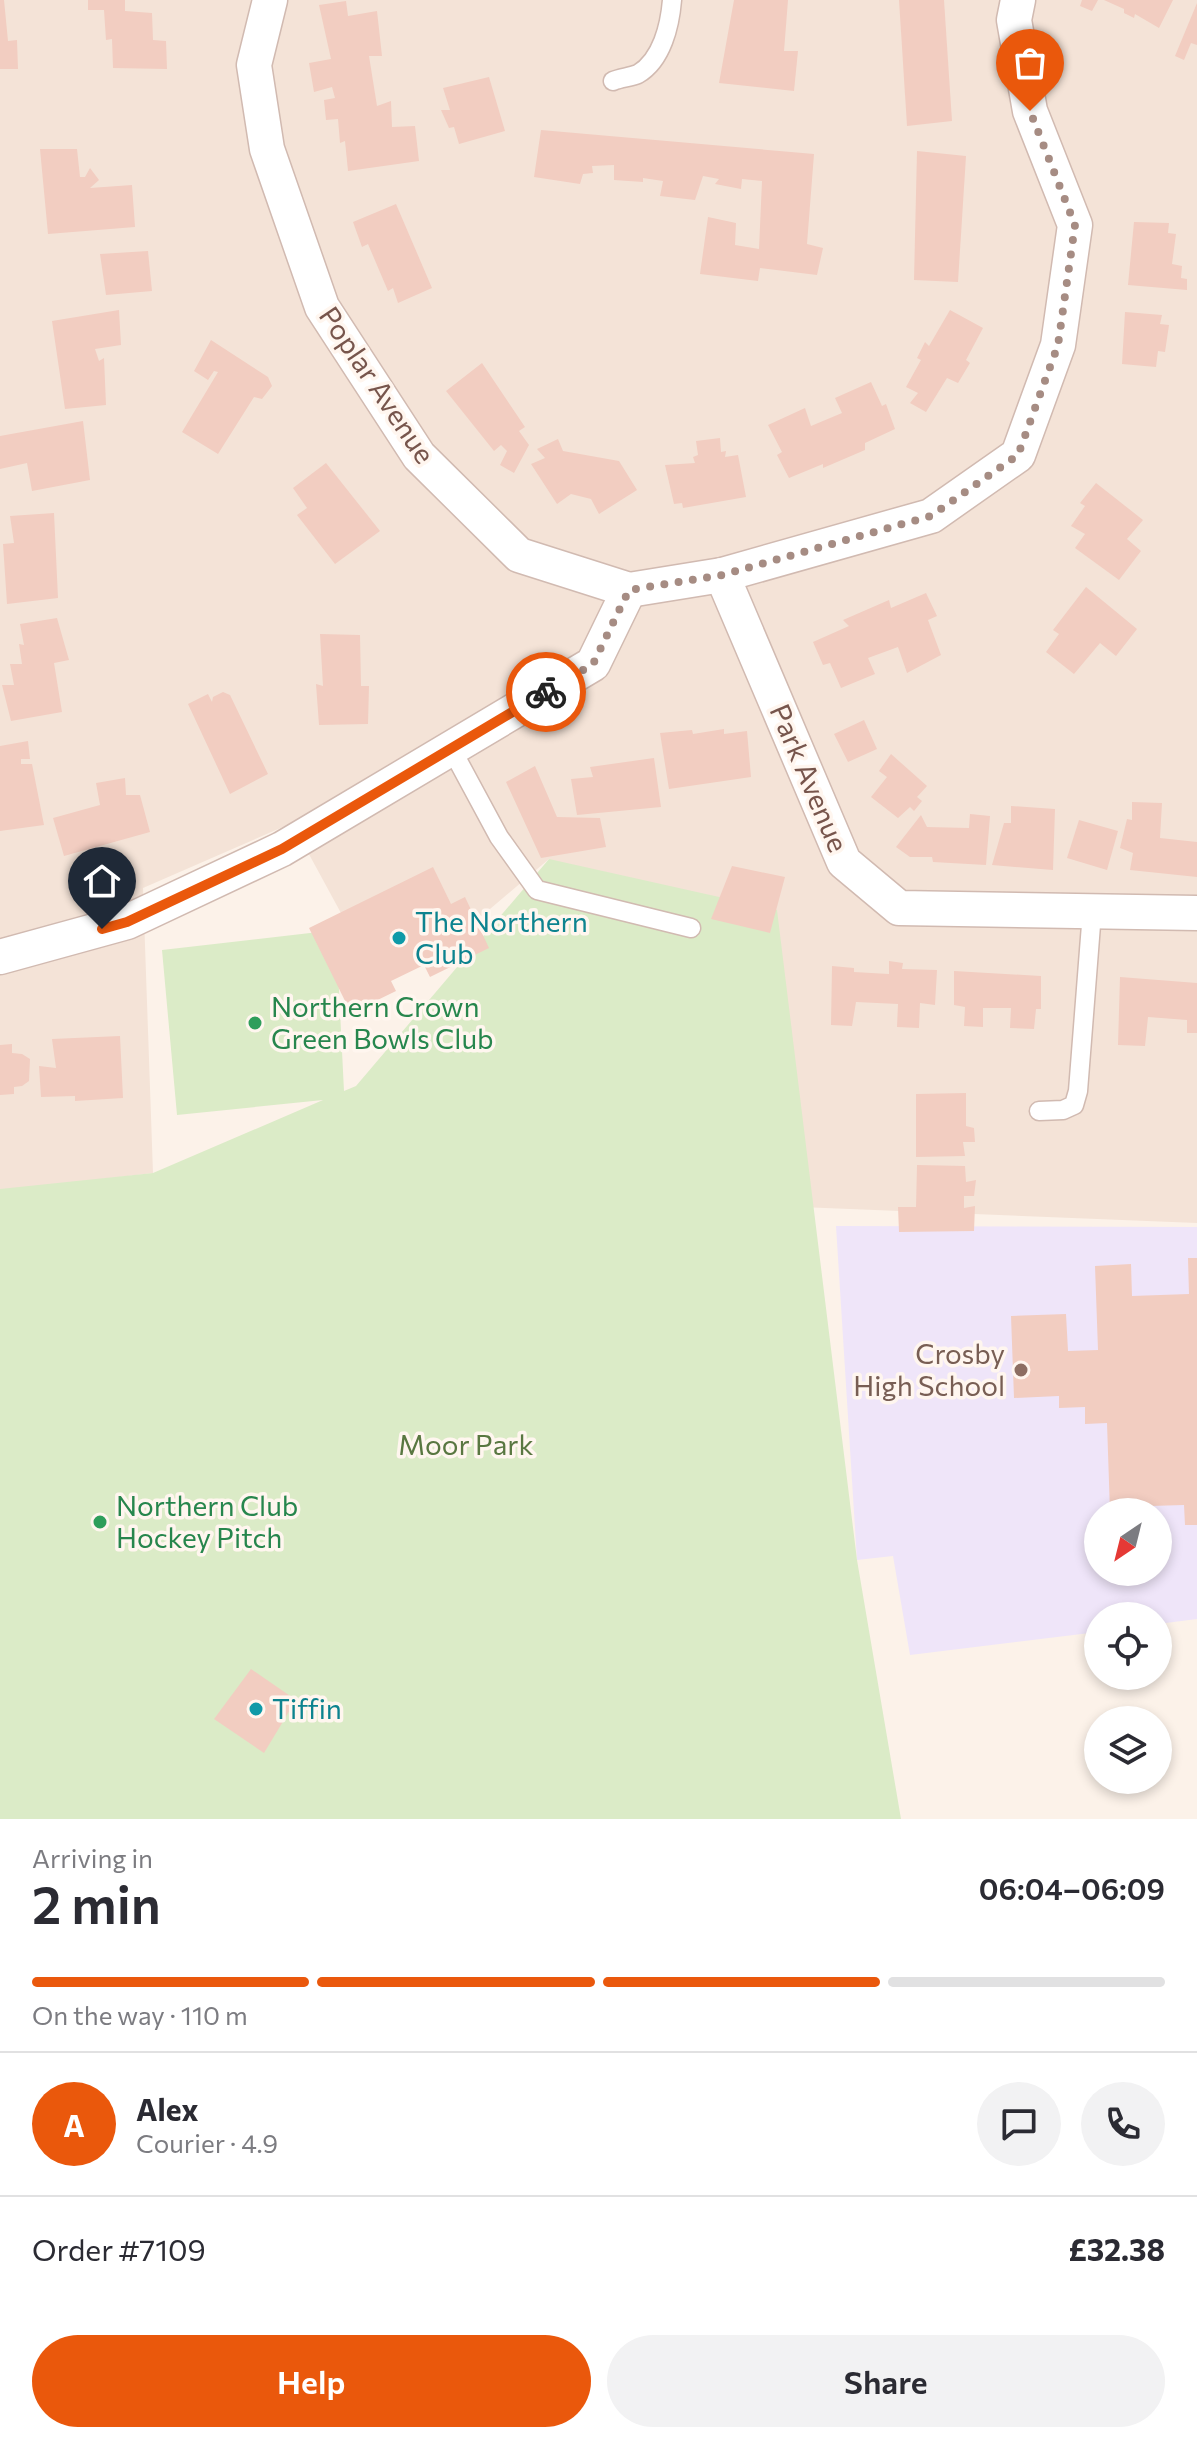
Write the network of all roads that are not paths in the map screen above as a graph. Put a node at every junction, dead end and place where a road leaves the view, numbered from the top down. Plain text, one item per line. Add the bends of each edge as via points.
1 (270, 0) edge
2 (672, 0) edge
3 (1018, 0) edge
4 (613, 81) dead end
5 (722, 575) junction
6 (629, 590) junction
7 (451, 748) junction
8 (1092, 912) junction
9 (1197, 913) edge
10 (691, 928) dead end
11 (0, 957) edge
12 (1039, 1111) dead end

1 - 6 street, Poplar Avenue via 254,65 267,149 322,307 419,456 519,555
2 - 4 lane via 661,48 638,73
3 - 5 street, Poplar Avenue via 1014,20 1030,111 1075,225 1058,345 1018,455 931,516
5 - 6 street, Poplar Avenue
5 - 8 street, Park Avenue via 844,862 899,908
6 - 7 street via 593,664
7 - 10 lane via 499,837 537,890
7 - 11 street via 282,849 127,922
8 - 9 street, Park Avenue
8 - 12 lane via 1078,1091 1074,1105

